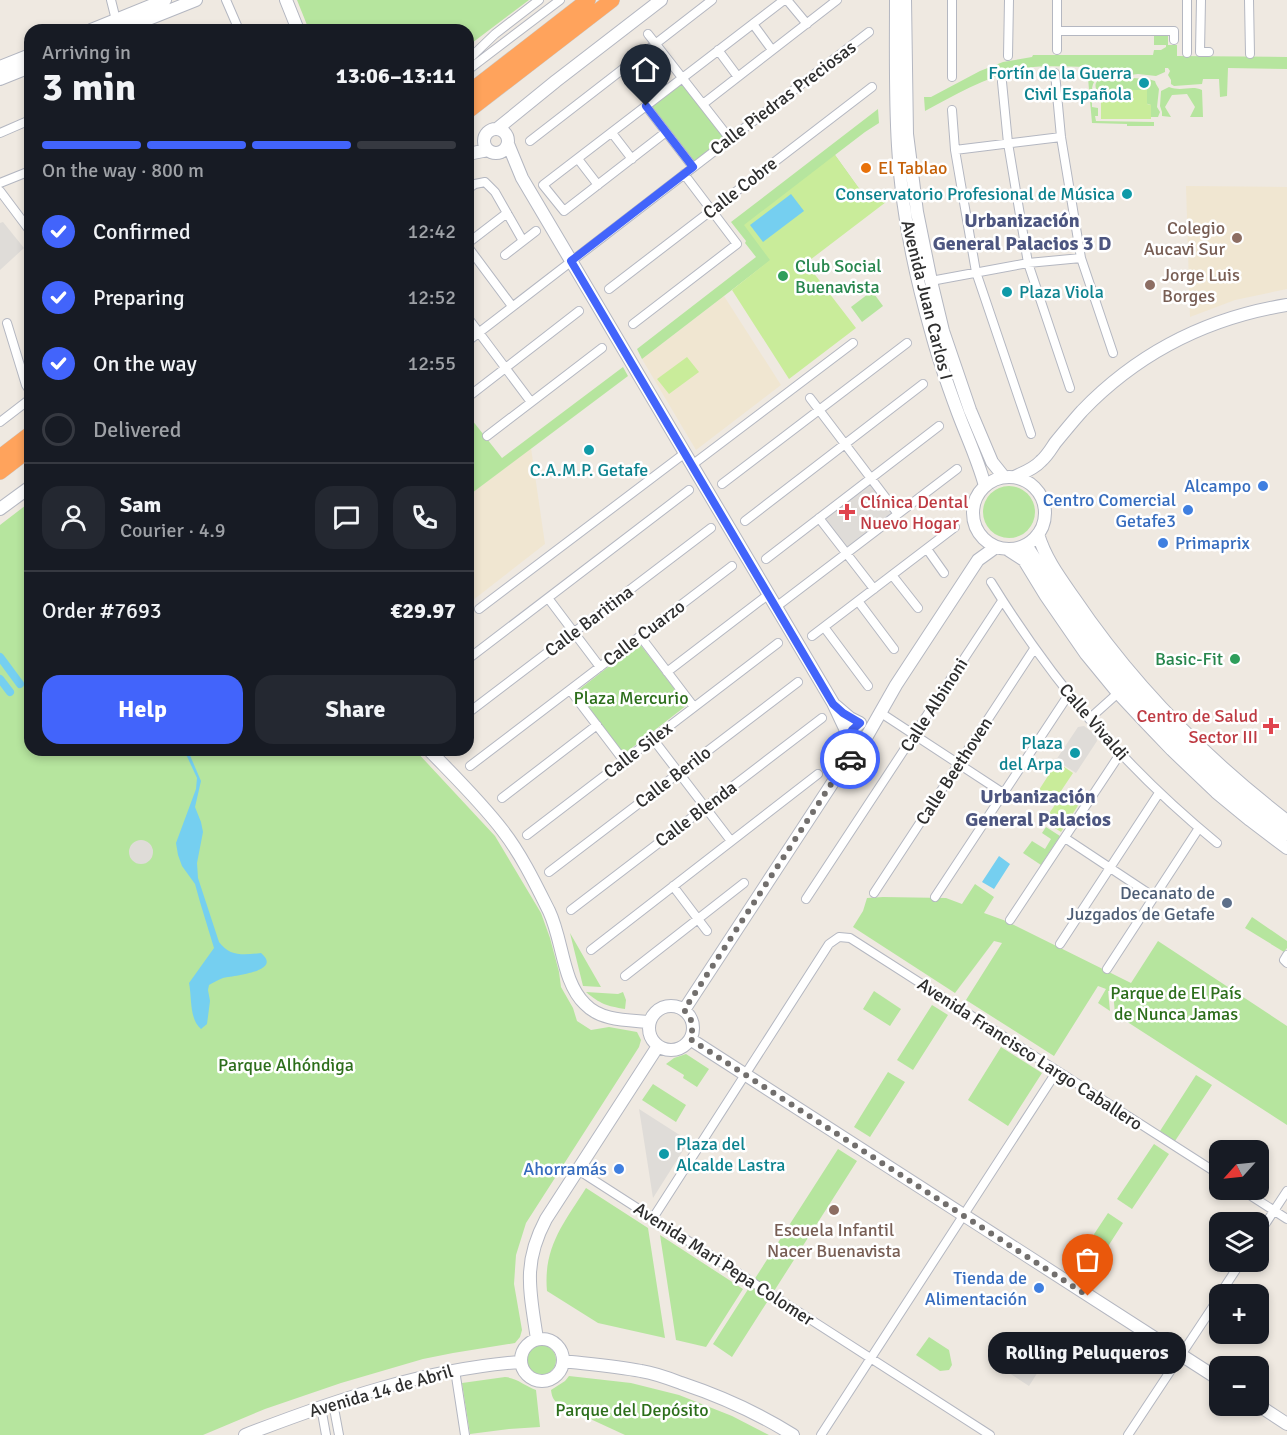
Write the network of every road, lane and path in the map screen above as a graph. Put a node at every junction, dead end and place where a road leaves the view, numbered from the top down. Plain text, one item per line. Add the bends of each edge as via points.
1 (111, 0) edge
2 (165, 0) edge
3 (196, 0) edge
4 (226, 0) edge
5 (286, 0) edge
6 (539, 0) edge
7 (560, 0) edge
8 (588, 0) edge
9 (612, 0) edge
10 (661, 0) edge
11 (712, 0) edge
12 (785, 0) edge
13 (837, 0) edge
14 (888, 0) edge
15 (896, 0) edge
16 (905, 0) edge
17 (913, 0) edge
18 (952, 0) edge
19 (1009, 0) edge
20 (1058, 0) edge
21 (1187, 0) edge
22 (1201, 0) edge
23 (1250, 0) edge
24 (144, 4) edge
25 (118, 24) edge
26 (119, 24) edge
27 (144, 24) edge
28 (236, 24) edge
29 (296, 24) edge
30 (753, 24) junction
31 (807, 24) junction
32 (1057, 31) junction
33 (869, 32) dead end
34 (648, 34) dead end
35 (1174, 40) dead end
36 (656, 44) junction
37 (772, 50) junction
38 (1057, 50) dead end
39 (718, 51) junction
40 (1209, 52) dead end
41 (1187, 53) dead end
42 (1250, 54) dead end
43 (1008, 56) dead end
44 (24, 57) edge
45 (474, 58) edge
46 (474, 59) edge
47 (0, 66) edge
48 (24, 69) edge
49 (1055, 73) dead end
50 (738, 77) junction
51 (952, 77) dead end
52 (682, 78) junction
53 (0, 79) edge
54 (1002, 82) dead end
55 (872, 87) dead end
56 (474, 88) edge
57 (703, 104) junction
58 (474, 106) edge
59 (646, 106) junction
60 (951, 110) dead end
61 (24, 123) edge
62 (666, 132) junction
63 (0, 133) edge
64 (612, 133) junction
65 (907, 134) junction
66 (504, 136) junction
67 (1061, 137) junction
68 (730, 139) junction
69 (530, 141) dead end
70 (1008, 143) junction
71 (490, 148) junction
72 (955, 150) junction
73 (474, 151) edge
74 (578, 159) junction
75 (632, 159) junction
76 (693, 167) junction
77 (900, 168) junction
78 (24, 173) edge
79 (520, 174) junction
80 (684, 174) junction
81 (0, 183) edge
82 (598, 184) junction
83 (474, 185) edge
84 (0, 191) edge
85 (711, 210) junction
86 (507, 213) junction
87 (24, 223) edge
88 (536, 231) dead end
89 (474, 240) edge
90 (523, 241) junction
91 (474, 253) edge
92 (505, 255) dead end
93 (1081, 258) junction
94 (571, 261) junction
95 (1028, 263) junction
96 (976, 272) junction
97 (931, 281) junction
98 (609, 289) dead end
99 (1287, 305) edge
100 (512, 306) junction
101 (579, 311) dead end
102 (7, 323) dead end
103 (633, 324) dead end
104 (474, 326) edge
105 (479, 333) junction
106 (474, 337) edge
107 (853, 343) dead end
108 (907, 343) dead end
109 (602, 348) dead end
110 (1113, 353) dead end
111 (506, 367) junction
112 (24, 378) edge
113 (923, 384) dead end
114 (1070, 388) dead end
115 (474, 392) edge
116 (810, 398) dead end
117 (531, 402) junction
118 (24, 403) edge
119 (819, 410) junction
120 (1, 420) edge
121 (939, 426) dead end
122 (1031, 434) dead end
123 (487, 436) dead end
124 (24, 439) edge
125 (845, 444) junction
126 (685, 453) junction
127 (24, 454) edge
128 (0, 457) edge
129 (1042, 460) junction
130 (692, 465) junction
131 (957, 469) dead end
132 (0, 472) edge
133 (1009, 477) junction
134 (871, 478) junction
135 (722, 484) dead end
136 (985, 486) junction
137 (689, 490) dead end
138 (24, 491) edge
139 (1039, 494) junction
140 (0, 509) edge
141 (898, 514) junction
142 (819, 518) junction
143 (745, 521) dead end
144 (955, 527) dead end
145 (711, 528) dead end
146 (979, 533) junction
147 (1038, 534) junction
148 (1026, 545) junction
149 (1002, 548) junction
150 (927, 549) junction
151 (846, 553) junction
152 (766, 559) dead end
153 (978, 560) junction
154 (732, 566) dead end
155 (945, 573) dead end
156 (892, 575) junction
157 (991, 582) dead end
158 (874, 589) junction
159 (769, 594) junction
160 (548, 598) junction
161 (858, 601) junction
162 (1002, 601) junction
163 (776, 607) junction
164 (918, 608) dead end
165 (479, 609) dead end
166 (824, 627) junction
167 (574, 633) junction
168 (640, 636) junction
169 (812, 636) dead end
170 (778, 643) dead end
171 (894, 649) dead end
172 (1034, 649) junction
173 (474, 654) edge
174 (600, 667) junction
175 (667, 672) junction
176 (798, 682) dead end
177 (868, 686) dead end
178 (896, 686) junction
179 (571, 689) junction
180 (1118, 693) junction
181 (1069, 694) junction
182 (833, 704) junction
183 (694, 707) junction
184 (474, 708) edge
185 (881, 713) junction
186 (822, 718) dead end
187 (1089, 718) junction
188 (597, 725) junction
189 (864, 726) junction
190 (914, 735) junction
191 (653, 739) junction
192 (853, 740) junction
193 (1120, 754) junction
194 (435, 756) edge
195 (624, 761) junction
196 (958, 764) junction
197 (470, 766) dead end
198 (679, 773) junction
199 (818, 774) dead end
200 (1003, 793) junction
201 (1159, 793) junction
202 (502, 798) dead end
203 (705, 807) junction
204 (1287, 821) edge
205 (1199, 828) junction
206 (1287, 834) edge
207 (527, 835) dead end
208 (1065, 838) junction
209 (731, 841) junction
210 (1217, 843) dead end
211 (1287, 848) edge
212 (1110, 868) junction
213 (549, 872) dead end
214 (744, 883) dead end
215 (673, 886) junction
216 (874, 893) dead end
217 (935, 897) dead end
218 (1154, 897) junction
219 (806, 899) dead end
220 (571, 910) dead end
221 (698, 919) junction
222 (1010, 920) dead end
223 (707, 931) dead end
224 (1060, 944) dead end
225 (591, 950) dead end
226 (1287, 955) edge
227 (1287, 963) edge
228 (1107, 969) dead end
229 (625, 976) dead end
230 (684, 1010) junction
231 (649, 1022) junction
232 (690, 1039) junction
233 (658, 1046) junction
234 (1057, 1071) junction
235 (745, 1074) junction
236 (1209, 1168) edge
237 (578, 1170) junction
238 (1287, 1191) edge
239 (1258, 1200) edge
240 (1274, 1210) junction
241 (963, 1215) junction
242 (653, 1218) junction
243 (1269, 1218) edge
244 (1287, 1219) edge
245 (1209, 1312) edge
246 (537, 1339) junction
247 (1181, 1355) junction
248 (870, 1358) junction
249 (563, 1361) junction
250 (520, 1362) junction
251 (455, 1370) junction
252 (1209, 1373) edge
253 (327, 1405) junction
254 (1269, 1412) edge
255 (1287, 1424) edge
256 (245, 1435) edge
257 (326, 1435) edge
258 (339, 1435) edge
259 (465, 1435) edge
260 (794, 1435) edge
261 (821, 1435) edge
262 (990, 1435) edge
263 (1128, 1435) edge

1 - 25 street
2 - 24 street
3 - 27 street
4 - 28 street
5 - 29 street
6 - 45 street via 495,34
7 - 46 street
8 - 56 highway
9 - 58 highway
10 - 66 street via 525,106
11 - 36 street
12 - 30 street
12 - 31 street
13 - 31 street
14 - 77 street via 889,98
15 - 77 street, Avenida Juan Carlos I
16 - 65 street, Avenida Juan Carlos I
17 - 65 street via 912,112
18 - 51 street
19 - 43 street
20 - 32 street
21 - 41 street
22 - 40 street via 1200,52
23 - 42 street
24 - 26 street
30 - 37 street
30 - 39 street
31 - 37 street
32 - 35 street via 1174,31
32 - 38 street
33 - 68 street, Calle Piedras Preciosas
34 - 36 street
36 - 52 street
36 - 69 street
37 - 50 street
39 - 50 street
39 - 52 street
44 - 47 street
48 - 53 street
49 - 67 street
50 - 57 street
52 - 57 street
52 - 59 street
54 - 70 street
55 - 85 street, Calle Cobre
57 - 68 street
59 - 62 street
59 - 64 street
60 - 72 street
61 - 63 street
62 - 75 street
62 - 76 street
64 - 74 street
64 - 75 street
65 - 97 street, Avenida Juan Carlos I
66 - 71 street via 503,151
66 - 71 street via 489,131
66 - 79 street
67 - 70 street
67 - 93 street
68 - 76 street, Calle Piedras Preciosas
70 - 72 street
70 - 95 street
71 - 73 street
71 - 79 street
72 - 96 street
74 - 82 street
74 - 82 street via 543,185 564,211
75 - 82 street
76 - 80 street, Calle Piedras Preciosas
77 - 136 street, Avenida Juan Carlos I via 907,224 931,332
78 - 81 street
79 - 94 street
80 - 85 street
80 - 94 street, Calle Piedras Preciosas
83 - 86 street via 485,182
84 - 87 street
85 - 98 street, Calle Cobre
85 - 103 street via 737,244
86 - 89 street
86 - 90 street
88 - 90 street
90 - 92 street
91 - 100 street
93 - 95 street
93 - 110 street
94 - 100 street, Calle Piedras Preciosas
94 - 126 street
95 - 96 street
95 - 114 street
96 - 97 street
96 - 122 street
97 - 133 street, Avenida Juan Carlos I via 970,410 995,467
99 - 129 street via 1205,327 1147,356 1094,399
100 - 105 street, Calle Piedras Preciosas
101 - 111 street
102 - 112 street
104 - 105 street
105 - 106 street, Calle Piedras Preciosas
105 - 111 street
107 - 130 street
108 - 119 street
109 - 117 street
111 - 115 street
111 - 117 street
113 - 125 street
116 - 119 street
117 - 123 street
118 - 120 street
119 - 125 street
119 - 135 street
121 - 134 street
124 - 128 highway
125 - 134 street
125 - 143 street
126 - 130 street
126 - 165 street
127 - 132 highway
129 - 133 street
129 - 139 street
130 - 159 street
131 - 141 street
133 - 136 street
133 - 139 street via 1025,481
134 - 141 street
134 - 142 street
136 - 146 street via 973,508
137 - 160 street
138 - 140 street
139 - 147 street via 1045,515
141 - 151 street
142 - 151 street
142 - 152 street
144 - 150 street
145 - 167 street, Calle Baritina
146 - 149 street via 987,542
146 - 153 street
147 - 148 street
147 - 204 street via 1046,555 1079,606 1144,689 1212,759
148 - 149 street
148 - 206 street via 1075,619 1139,700 1209,772
149 - 153 street
149 - 180 street via 1024,560 1073,636
150 - 155 street
150 - 156 street
151 - 158 street
151 - 163 street
153 - 178 street
154 - 168 street, Calle Cuarzo
156 - 158 street
156 - 164 street
157 - 162 street, Calle Vivaldi
158 - 161 street
159 - 163 street
159 - 175 street
160 - 167 street
160 - 173 street
161 - 166 street
161 - 171 street
162 - 172 street, Calle Vivaldi
162 - 190 street, Calle Albinoni
163 - 182 street
166 - 169 street
166 - 177 street
167 - 174 street
167 - 184 street, Calle Baritina
168 - 174 street, Calle Cuarzo
168 - 175 street
170 - 183 street, Calle Silex
172 - 181 street, Calle Vivaldi
172 - 196 street, Calle Beethoven
174 - 179 street, Calle Cuarzo
175 - 183 street
176 - 198 street, Calle Berilo
178 - 185 street
178 - 189 street
179 - 188 street
179 - 197 street, Calle Cuarzo
180 - 187 street
180 - 211 street via 1195,773
181 - 187 street, Calle Vivaldi
181 - 200 street
182 - 189 street
182 - 192 street
183 - 191 street, Calle Silex
185 - 189 street
185 - 190 street
186 - 203 street, Calle Blenda
187 - 193 street, Calle Vivaldi
188 - 195 street
188 - 202 street
189 - 192 street via 852,730
190 - 196 street
190 - 219 street, Calle Albinoni
191 - 195 street, Calle Silex
191 - 198 street
192 - 230 street via 839,772
193 - 201 street, Calle Vivaldi
193 - 208 street
194 - 231 street via 505,833 535,883 554,922 568,975 579,998 605,1017
195 - 207 street, Calle Silex
196 - 200 street
196 - 216 street, Calle Beethoven
198 - 203 street
198 - 213 street, Calle Berilo
199 - 209 street
200 - 217 street
201 - 205 street, Calle Vivaldi
201 - 212 street
203 - 209 street
203 - 220 street, Calle Blenda
205 - 210 street, Calle Vivaldi
205 - 218 street
208 - 212 street
208 - 222 street
209 - 215 street
212 - 218 street
212 - 224 street
214 - 221 street
215 - 221 street
215 - 225 street
218 - 228 street
221 - 223 street
221 - 229 street
226 - 227 street
230 - 231 street via 663,1007
230 - 232 street via 693,1026
231 - 233 street via 650,1036
232 - 233 street via 673,1050
232 - 235 street
233 - 237 street
234 - 235 street, Avenida Francisco Largo Caballero via 850,938 839,937 829,944
234 - 236 street, Avenida Francisco Largo Caballero
234 - 241 street
235 - 241 street
235 - 242 street
237 - 242 street, Avenida Mari Pepa Colomer
237 - 246 street via 537,1235 531,1256 529,1274
238 - 240 street
239 - 240 street
240 - 243 street
240 - 244 street
241 - 247 street
241 - 248 street
242 - 248 street, Avenida Mari Pepa Colomer
245 - 247 street
246 - 249 street via 556,1343
246 - 250 street via 526,1345
247 - 252 street
247 - 263 street
248 - 261 street
248 - 262 street, Avenida Mari Pepa Colomer
249 - 250 street via 558,1374 546,1381 526,1375
249 - 260 street via 643,1371 704,1390
250 - 251 street, Avenida 14 de Abril
251 - 253 street, Avenida 14 de Abril
251 - 259 street
253 - 256 street, Avenida 14 de Abril
253 - 257 street
253 - 258 street
254 - 255 street

